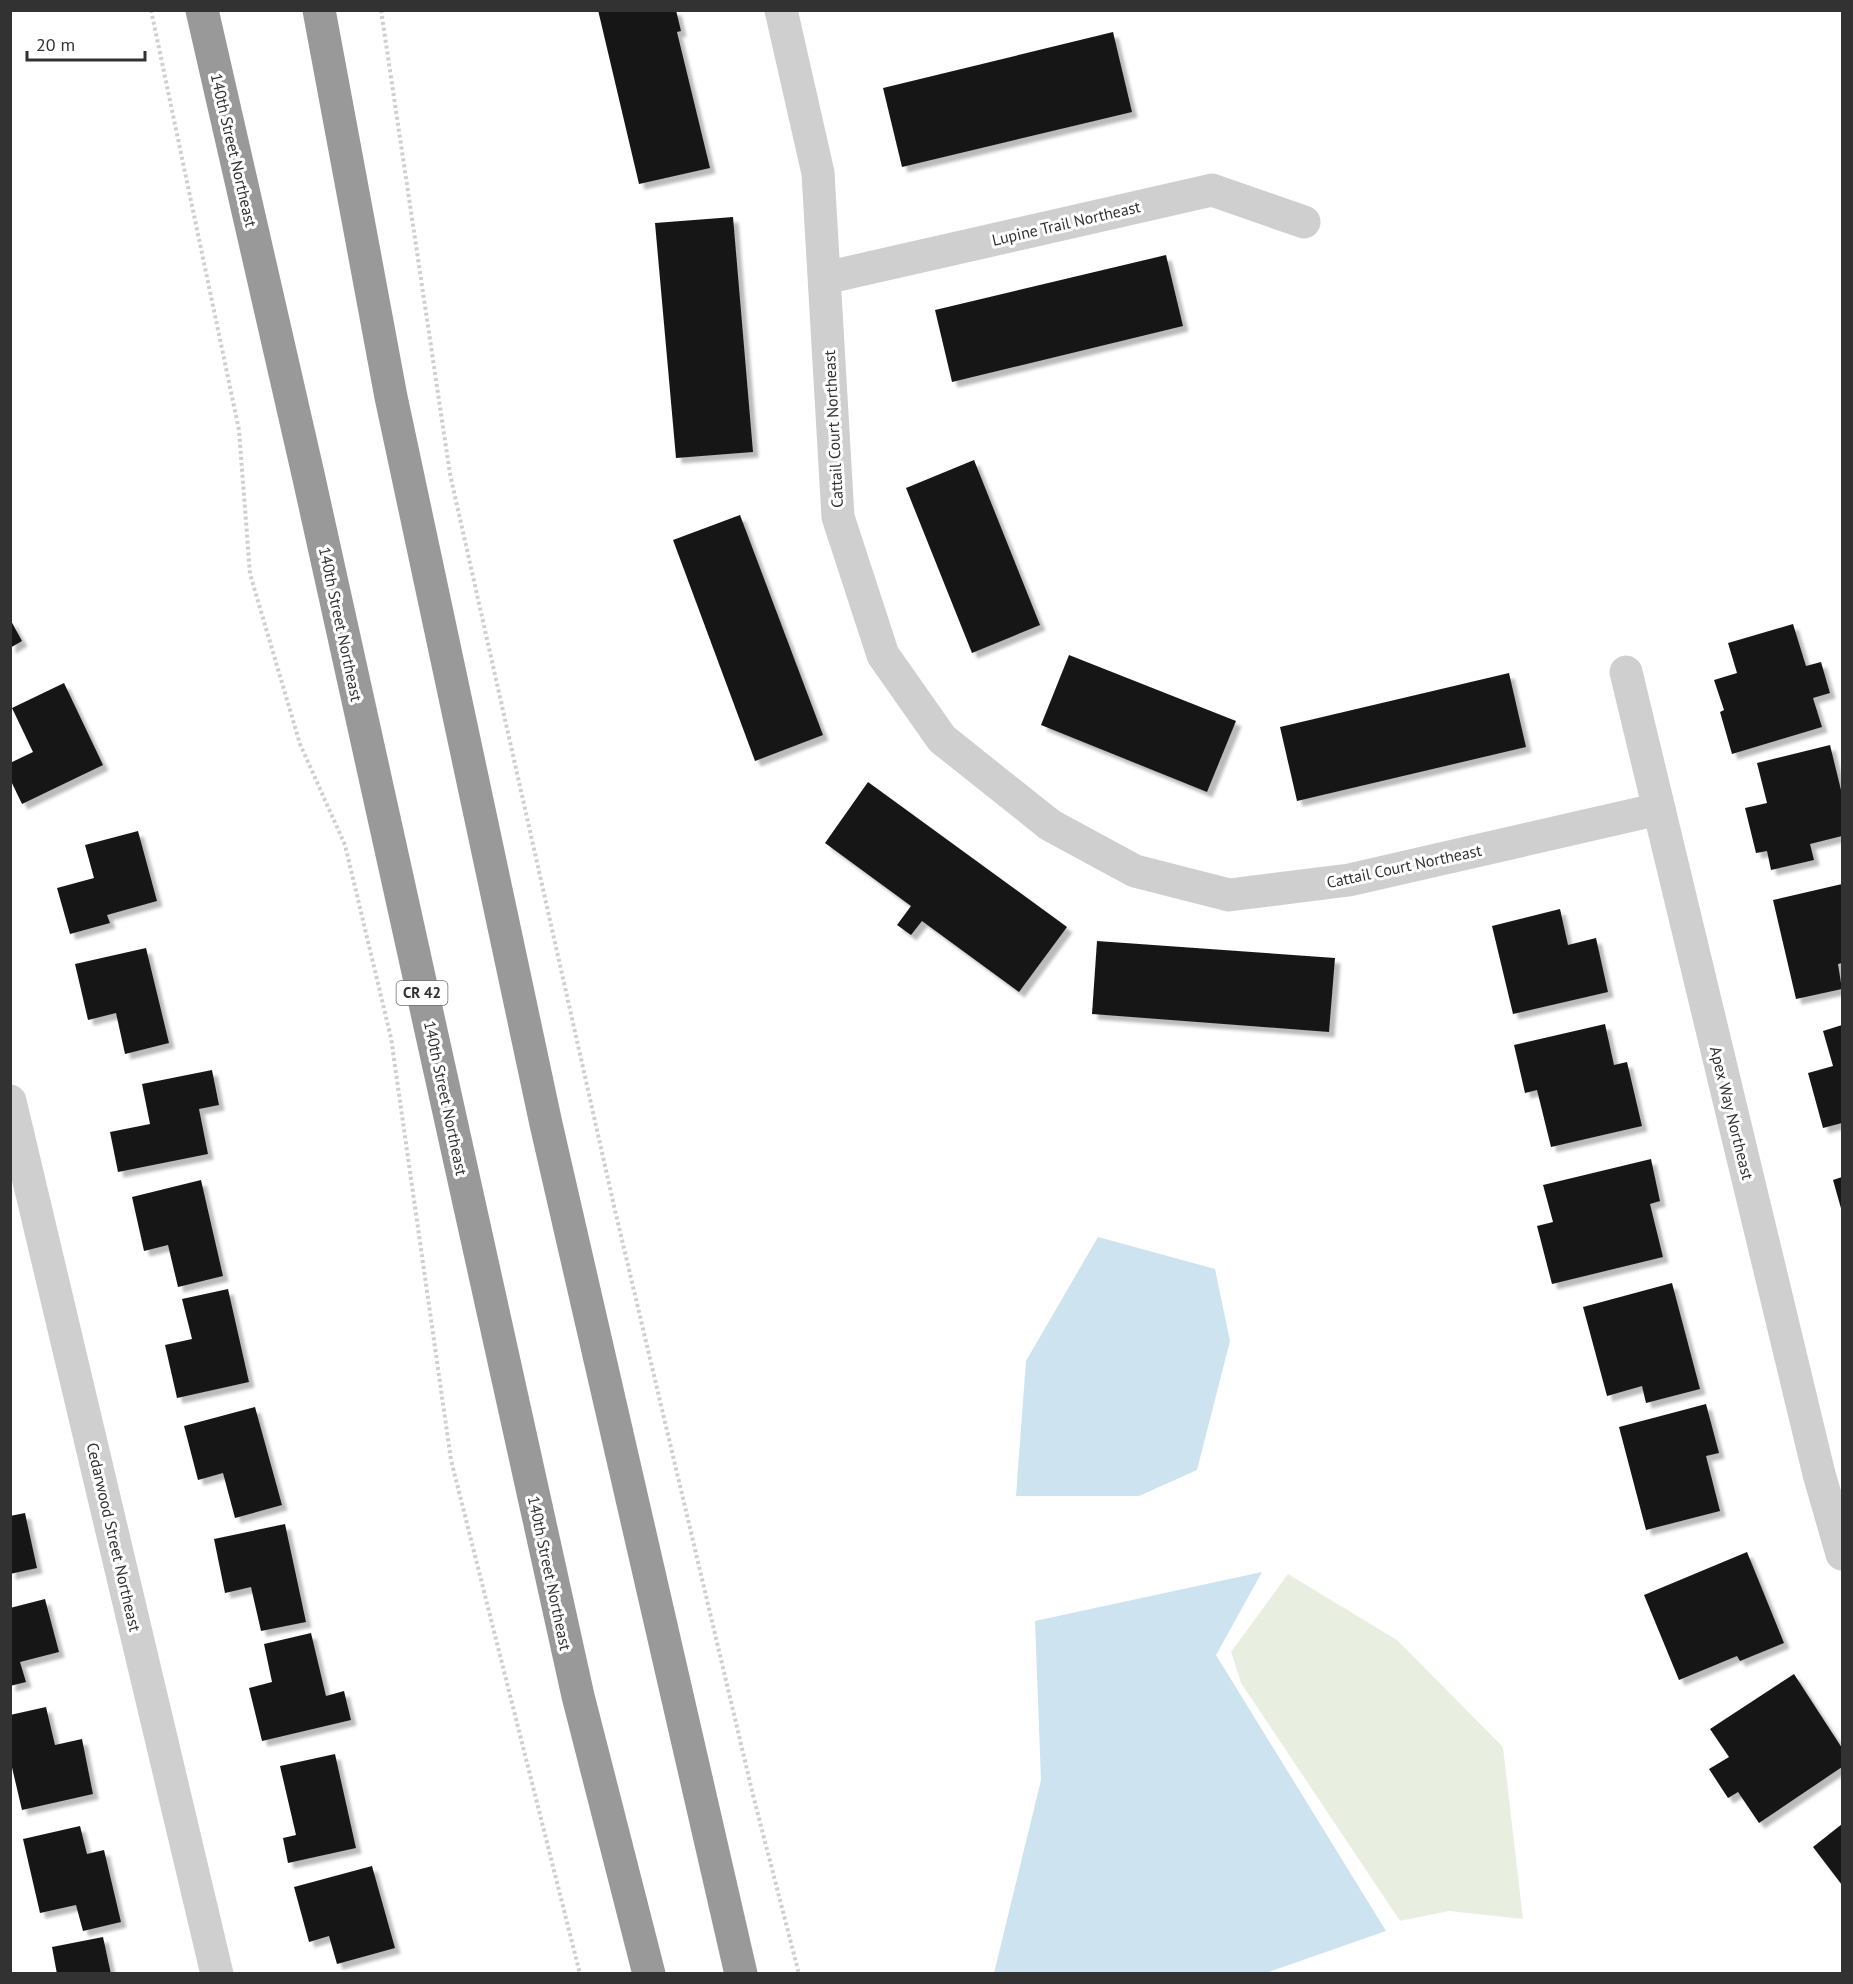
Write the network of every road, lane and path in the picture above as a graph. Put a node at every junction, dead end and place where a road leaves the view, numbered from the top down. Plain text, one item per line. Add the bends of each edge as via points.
1 (151, 10) edge
2 (202, 10) edge
3 (319, 10) edge
4 (381, 10) edge
5 (782, 10) edge
6 (1304, 222) dead end
7 (825, 278) junction
8 (1626, 672) dead end
9 (1659, 809) junction
10 (10, 1101) edge
11 (18, 1162) edge
12 (1842, 1554) edge
13 (217, 1974) edge
14 (580, 1974) edge
15 (649, 1974) edge
16 (741, 1974) edge
17 (799, 1974) edge

1 - 14 path via 239,430 250,574 300,744 345,845 391,1038 451,1460
2 - 15 highway, 140th Street Northeast / CR 42 via 578,1696
3 - 16 highway via 391,397 544,1112
4 - 17 path via 450,474 614,1206 753,1796
5 - 7 street, Cattail Court Northeast via 818,173
6 - 7 street, Lupine Trail Northeast via 1212,190
7 - 9 street, Cattail Court Northeast via 838,517 883,655 942,739 1050,825 1136,871 1229,895 1349,880
8 - 9 street, Apex Way Northeast
9 - 12 street, Apex Way Northeast via 1819,1474
10 - 11 street, Cedarwood Street Northeast
11 - 13 street, Cedarwood Street Northeast

